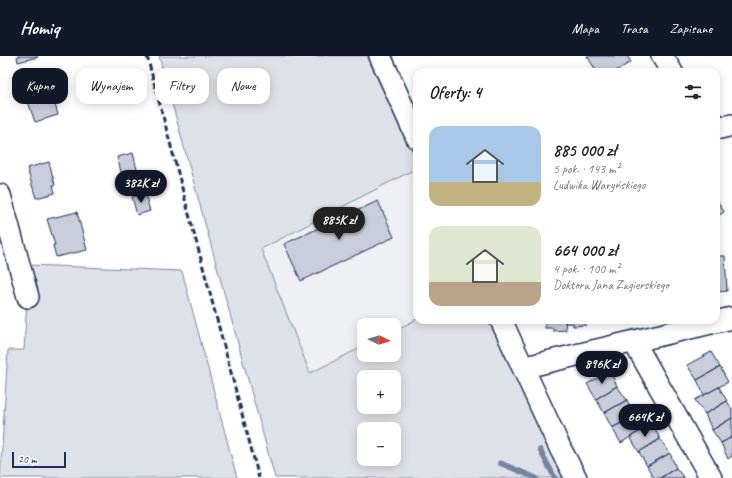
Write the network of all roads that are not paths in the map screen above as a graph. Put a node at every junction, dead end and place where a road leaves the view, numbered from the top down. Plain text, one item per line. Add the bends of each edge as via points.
1 (380, 56) edge
2 (662, 56) edge
3 (670, 68) edge
4 (732, 125) edge
5 (720, 128) edge
6 (413, 129) edge
7 (0, 195) edge
8 (28, 298) dead end
9 (732, 318) edge
10 (720, 321) edge
11 (503, 324) edge
12 (708, 324) edge
13 (634, 342) junction
14 (524, 370) junction
15 (576, 478) edge
16 (711, 478) edge

1 - 6 street
2 - 3 street
4 - 5 street
7 - 8 street
9 - 10 street
11 - 14 street
12 - 13 street
13 - 14 street via 530,366
13 - 16 street
14 - 15 street

